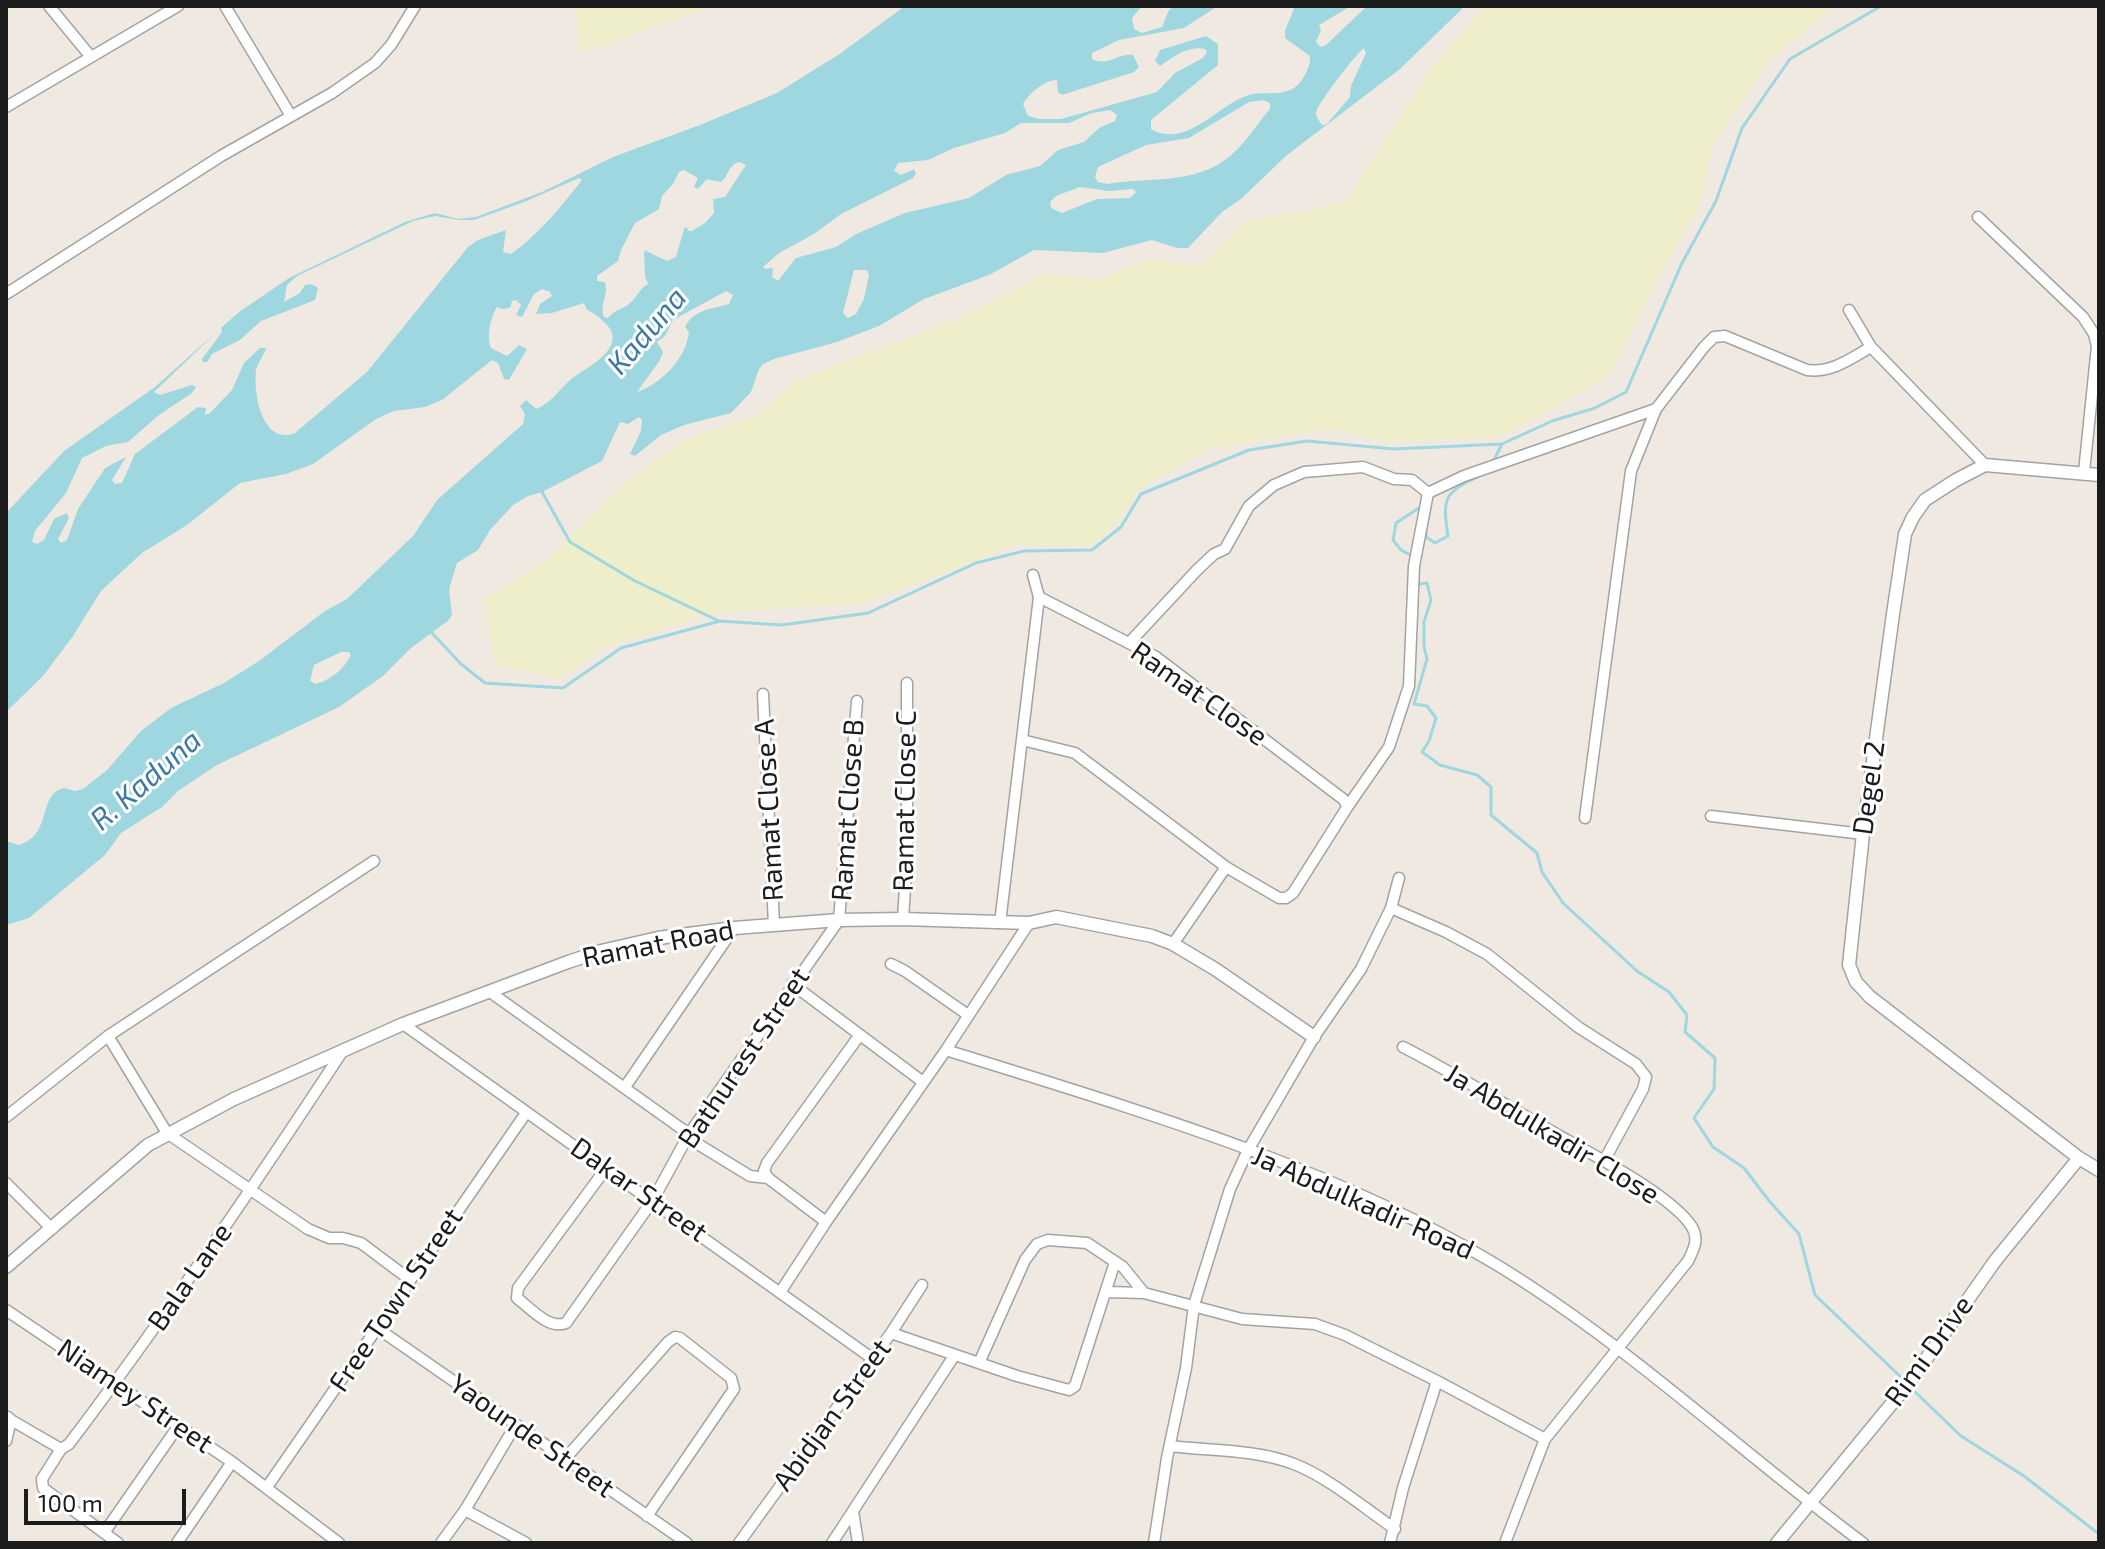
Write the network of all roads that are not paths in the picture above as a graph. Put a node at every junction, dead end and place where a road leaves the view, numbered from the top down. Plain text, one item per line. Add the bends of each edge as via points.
1 (49, 6) edge
2 (178, 6) edge
3 (225, 6) edge
4 (415, 6) edge
5 (91, 57) junction
6 (6, 107) edge
7 (291, 116) junction
8 (1978, 217) dead end
9 (6, 294) edge
10 (1849, 310) dead end
11 (1871, 347) junction
12 (1656, 409) junction
13 (1985, 465) junction
14 (2084, 472) junction
15 (2099, 475) edge
16 (1428, 493) junction
17 (1033, 575) dead end
18 (1039, 597) junction
19 (1129, 643) junction
20 (907, 683) dead end
21 (763, 694) dead end
22 (857, 701) dead end
23 (1022, 740) junction
24 (1348, 806) junction
25 (1711, 816) dead end
26 (1585, 818) dead end
27 (1863, 834) junction
28 (374, 861) dead end
29 (1226, 867) junction
30 (1399, 878) dead end
31 (1391, 908) junction
32 (903, 919) junction
33 (839, 920) junction
34 (1000, 923) junction
35 (1029, 923) junction
36 (774, 925) junction
37 (734, 928) junction
38 (1173, 944) junction
39 (891, 964) dead end
40 (792, 984) junction
41 (490, 992) junction
42 (968, 1015) junction
43 (403, 1024) junction
44 (108, 1036) junction
45 (859, 1036) junction
46 (1314, 1037) junction
47 (1403, 1047) dead end
48 (344, 1049) junction
49 (946, 1050) junction
50 (923, 1082) junction
51 (625, 1087) junction
52 (526, 1113) junction
53 (6, 1117) edge
54 (167, 1133) junction
55 (688, 1136) junction
56 (1248, 1150) junction
57 (2079, 1158) junction
58 (1604, 1161) junction
59 (607, 1167) junction
60 (2099, 1170) edge
61 (768, 1178) junction
62 (6, 1183) edge
63 (252, 1189) junction
64 (653, 1200) junction
65 (826, 1222) junction
66 (52, 1229) junction
67 (1115, 1262) junction
68 (6, 1267) edge
69 (409, 1279) junction
70 (922, 1285) dead end
71 (781, 1291) junction
72 (1107, 1292) junction
73 (1144, 1293) junction
74 (1194, 1305) junction
75 (6, 1310) edge
76 (377, 1328) junction
77 (891, 1333) junction
78 (1619, 1348) junction
79 (954, 1356) junction
80 (873, 1359) junction
81 (979, 1363) junction
82 (1437, 1381) junction
83 (116, 1383) junction
84 (8, 1418) edge
85 (179, 1425) junction
86 (515, 1426) junction
87 (1545, 1439) junction
88 (6, 1441) edge
89 (1170, 1446) junction
90 (61, 1449) junction
91 (564, 1460) junction
92 (232, 1462) junction
93 (267, 1487) junction
94 (1810, 1504) junction
95 (465, 1510) junction
96 (853, 1511) junction
97 (647, 1516) junction
98 (1395, 1529) junction
99 (104, 1533) junction
100 (182, 1541) edge
101 (118, 1543) edge
102 (339, 1543) edge
103 (441, 1543) edge
104 (526, 1543) edge
105 (687, 1543) edge
106 (739, 1543) edge
107 (832, 1543) edge
108 (858, 1543) edge
109 (1154, 1543) edge
110 (1390, 1543) edge
111 (1505, 1543) edge
112 (1777, 1543) edge
113 (1863, 1543) edge

1 - 5 street
2 - 5 street
3 - 7 street
4 - 7 street via 375,63
5 - 6 street
7 - 9 street
8 - 14 street via 2083,317 2094,334
10 - 11 street
11 - 12 street via 1820,372 1725,336 1714,337
11 - 13 street
12 - 16 street
12 - 26 street via 1631,471
13 - 14 street
13 - 27 street, Degel 2 via 1925,500 1905,534
14 - 15 street
16 - 19 street via 1412,480 1363,467 1304,472 1274,485 1249,506 1225,549 1197,570
16 - 24 street via 1414,566 1409,686 1389,747
17 - 18 street
18 - 19 street, Ramat Close
18 - 23 street
19 - 24 street, Ramat Close via 1156,657
20 - 32 street, Ramat Close C
21 - 36 street, Ramat Close A
22 - 33 street, Ramat Close B
23 - 29 street via 1075,753
23 - 34 street
24 - 29 street via 1286,898
25 - 27 street
27 - 57 street, Degel 2 via 1849,965 1856,982
28 - 44 street
29 - 38 street
30 - 31 street
31 - 46 street via 1361,969
31 - 58 street via 1487,954 1578,1027 1636,1064 1646,1077 1643,1089
32 - 33 street, Ramat Road
32 - 34 street, Ramat Road
33 - 36 street, Ramat Road
33 - 40 street, Bathurest Street
34 - 35 street, Ramat Road
35 - 38 street, Ramat Road via 1056,917
35 - 42 street
36 - 37 street, Ramat Road
37 - 41 street, Ramat Road via 601,951
37 - 51 street
38 - 46 street, Ramat Road
39 - 42 street
40 - 45 street
40 - 55 street, Bathurest Street
41 - 43 street, Ramat Road
41 - 51 street
42 - 49 street
43 - 48 street, Ramat Road
43 - 52 street, Dakar Street
44 - 53 street
44 - 54 street
45 - 50 street
45 - 61 street via 767,1163
46 - 56 street
47 - 58 street, Ja Abdulkadir Close
48 - 54 street, Ramat Road
48 - 63 street, Bala Lane
49 - 50 street
49 - 56 street, Ja Abdulkadir Road
50 - 65 street
51 - 55 street
52 - 59 street, Dakar Street
52 - 69 street, Free Town Street
54 - 63 street
54 - 66 street, Ramat Road
55 - 61 street via 750,1176
55 - 64 street, Bathurest Street
56 - 74 street via 1230,1189
56 - 78 street, Ja Abdulkadir Road via 1422,1224 1492,1262
57 - 60 street, Degel 2
57 - 94 street, Rimi Drive
58 - 78 street, Ja Abdulkadir Close via 1677,1210 1693,1229 1696,1245
59 - 64 street, Dakar Street
59 - 64 street, Bathurest Street via 518,1288 517,1298 551,1324 566,1323
61 - 65 street
62 - 66 street
63 - 69 street via 308,1229 361,1243
63 - 83 street, Bala Lane
64 - 71 street, Dakar Street
65 - 71 street
66 - 68 street, Ramat Road
67 - 72 street
67 - 73 street
67 - 81 street via 1087,1243 1037,1244
69 - 76 street, Free Town Street
70 - 77 street, Abidjan Street
71 - 80 street, Dakar Street
72 - 73 street
72 - 81 street via 1075,1386 1069,1390
73 - 74 street
74 - 82 street via 1242,1319 1315,1324
74 - 89 street
75 - 83 street, Niamey Street
76 - 86 street, Yaounde Street
76 - 93 street, Free Town Street
77 - 79 street
77 - 80 street, Abidjan Street
78 - 87 street
78 - 94 street, Ja Abdulkadir Road
79 - 81 street
79 - 96 street
80 - 106 street, Abidjan Street
82 - 87 street
82 - 98 street
83 - 85 street, Niamey Street
83 - 90 street, Bala Lane
84 - 88 street
84 - 90 street
85 - 92 street, Niamey Street
85 - 99 street
86 - 91 street, Yaounde Street
86 - 95 street
87 - 111 street
89 - 98 street via 1263,1455 1294,1464
89 - 109 street
90 - 99 street, Bala Lane via 41,1485
91 - 97 street, Yaounde Street
91 - 97 street via 668,1342 680,1338 731,1378 734,1389
92 - 93 street, Niamey Street
92 - 100 street
93 - 102 street, Niamey Street
94 - 112 street, Rimi Drive
94 - 113 street, Ja Abdulkadir Road
95 - 103 street
95 - 104 street
96 - 107 street
96 - 108 street
97 - 105 street, Yaounde Street
98 - 110 street
99 - 101 street

